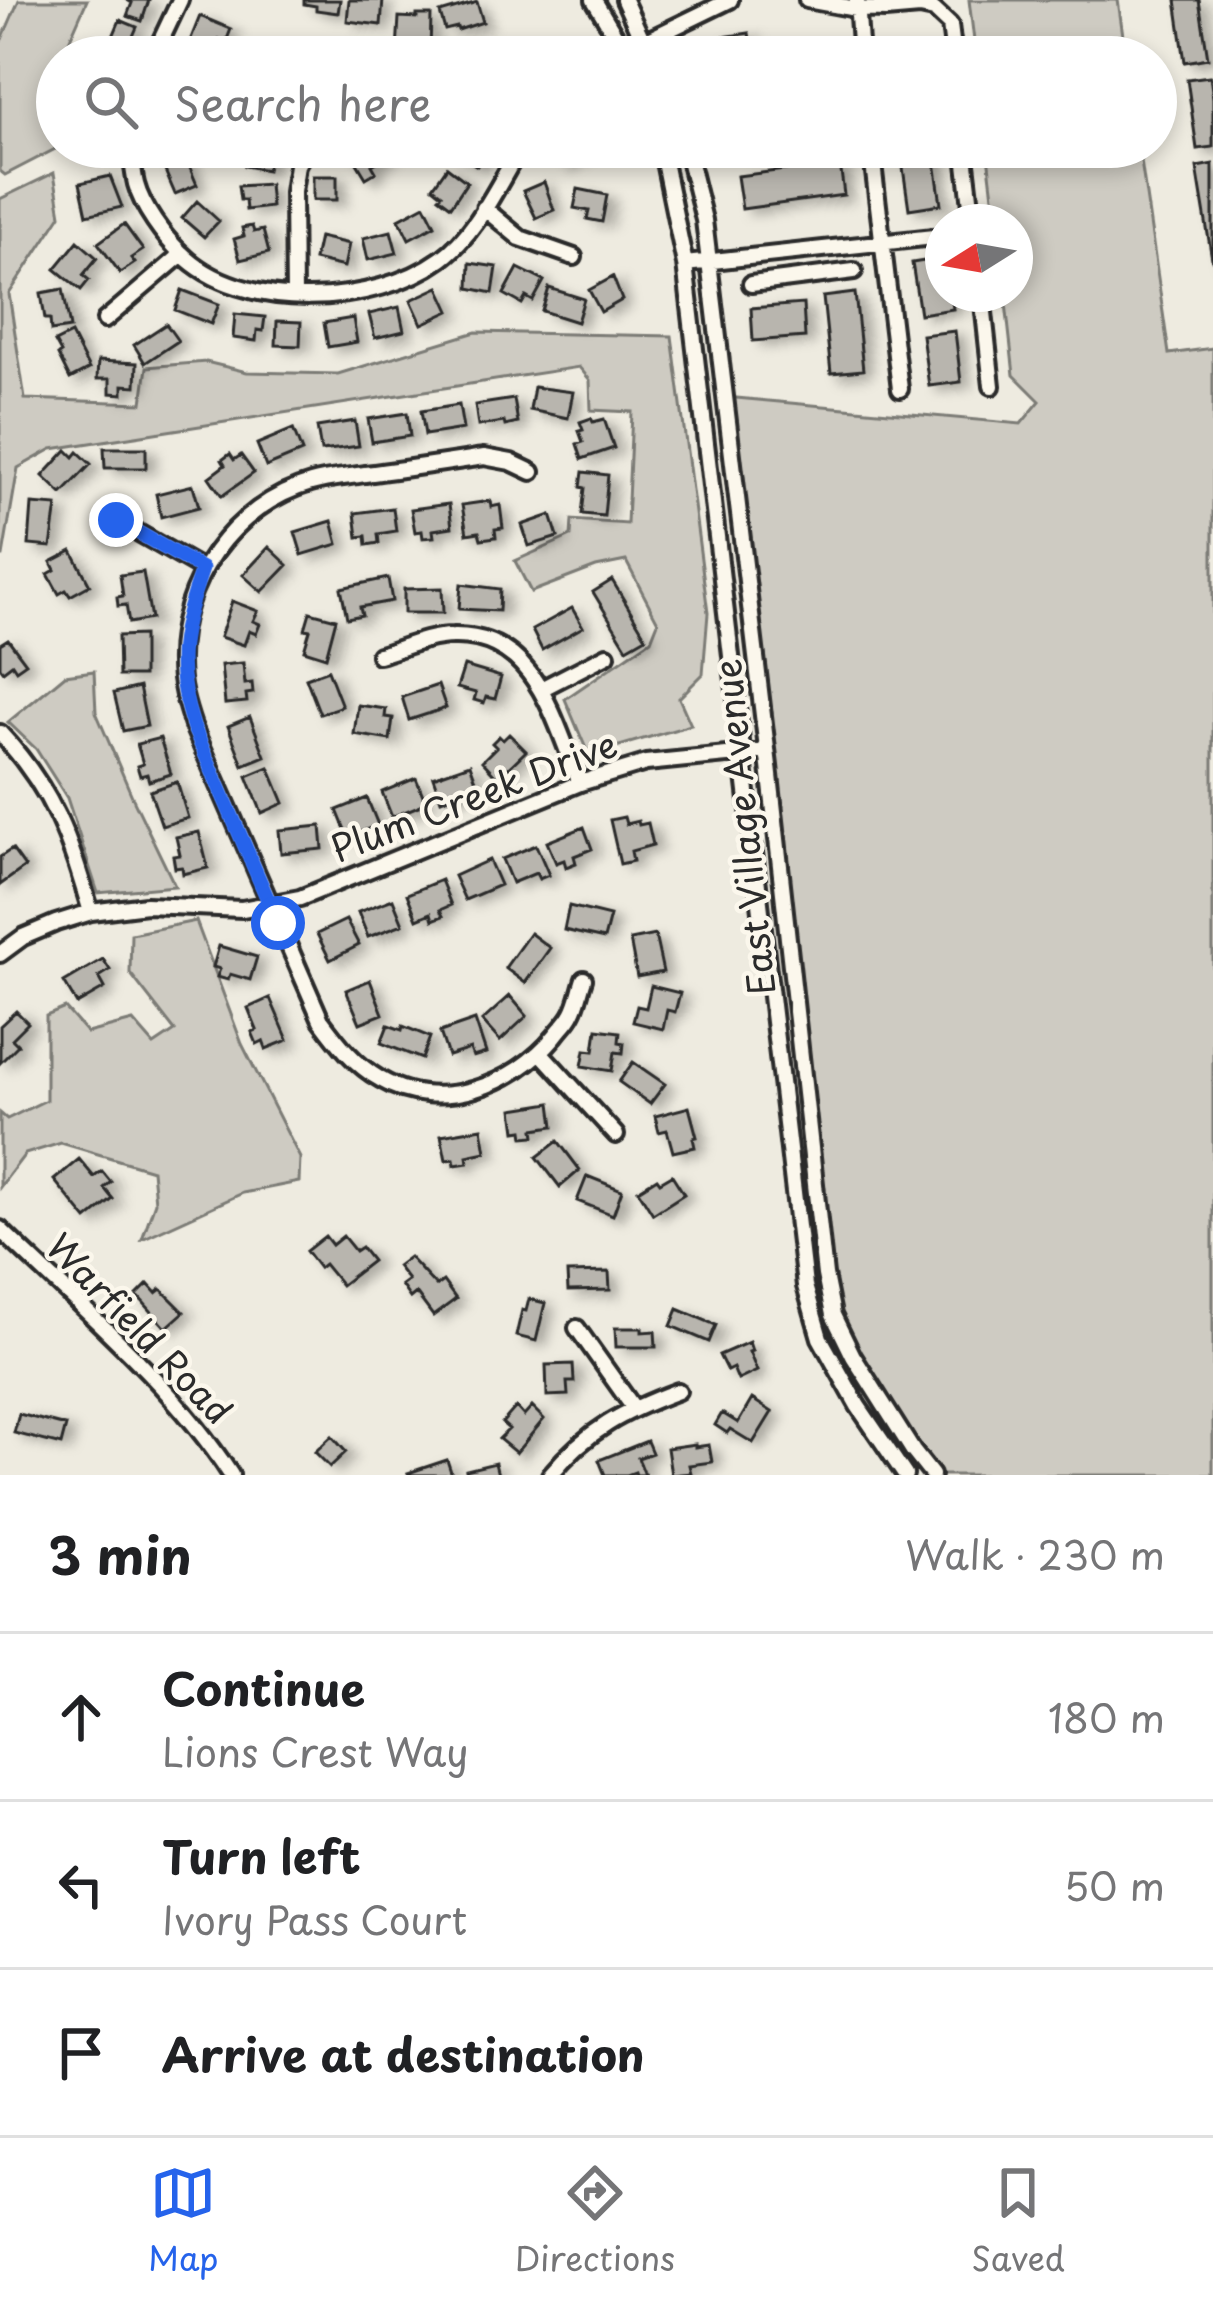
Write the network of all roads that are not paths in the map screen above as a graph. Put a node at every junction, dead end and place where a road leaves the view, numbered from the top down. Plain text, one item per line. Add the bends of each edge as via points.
1 (180, 0) edge
2 (594, 0) edge
3 (623, 0) edge
4 (730, 0) edge
5 (807, 0) edge
6 (857, 4) edge
7 (163, 36) edge
8 (612, 36) edge
9 (641, 36) edge
10 (654, 36) edge
11 (859, 36) edge
12 (951, 36) edge
13 (134, 168) edge
14 (297, 168) edge
15 (508, 168) edge
16 (665, 168) edge
17 (691, 168) edge
18 (873, 168) edge
19 (967, 168) edge
20 (971, 204) edge
21 (484, 208) junction
22 (925, 238) edge
23 (882, 243) junction
24 (803, 252) junction
25 (182, 255) junction
26 (574, 257) dead end
27 (709, 262) junction
28 (685, 264) junction
29 (854, 272) dead end
30 (806, 277) junction
31 (751, 284) dead end
32 (294, 296) junction
33 (984, 312) edge
34 (105, 320) dead end
35 (992, 386) dead end
36 (900, 389) dead end
37 (532, 472) dead end
38 (116, 520) dead end
39 (202, 569) junction
40 (379, 655) dead end
41 (607, 655) dead end
42 (541, 689) junction
43 (0, 734) edge
44 (767, 751) junction
45 (741, 752) junction
46 (580, 783) junction
47 (270, 904) junction
48 (91, 911) junction
49 (0, 954) edge
50 (584, 979) dead end
51 (541, 1053) junction
52 (616, 1136) dead end
53 (0, 1229) edge
54 (577, 1328) dead end
55 (678, 1391) dead end
56 (633, 1408) junction
57 (231, 1475) edge
58 (550, 1475) edge
59 (905, 1475) edge
60 (932, 1475) edge

1 - 7 street
2 - 8 street
3 - 9 street
4 - 10 street
5 - 6 street
6 - 11 street
6 - 12 street via 934,10
13 - 25 street via 137,188
14 - 32 street
15 - 21 street
16 - 28 street, East Village Avenue
17 - 27 street, East Village Avenue
18 - 23 street
19 - 20 street
21 - 26 street via 520,238
21 - 32 street via 442,259 410,276 350,295
22 - 23 street
23 - 24 street
23 - 36 street
24 - 27 street
24 - 30 street
25 - 32 street via 242,288
25 - 34 street
27 - 28 street
27 - 44 street, East Village Avenue
28 - 45 street, East Village Avenue
29 - 30 street
30 - 31 street
33 - 35 street
37 - 39 street via 484,457 311,482 250,514
38 - 39 street
39 - 47 street via 182,631 183,695
40 - 42 street via 436,638 481,638 516,656
41 - 42 street
42 - 46 street
43 - 48 street via 42,785
44 - 45 street, Plum Creek Drive
44 - 60 street, East Village Avenue via 833,1315
45 - 46 street, Plum Creek Drive via 646,763
45 - 59 street, East Village Avenue via 805,1286 820,1338
46 - 47 street, Plum Creek Drive
47 - 48 street, Plum Creek Drive
47 - 51 street via 321,1020 344,1052 379,1079 451,1094 500,1081
48 - 49 street, Plum Creek Drive
50 - 51 street via 572,1015
51 - 52 street
53 - 57 street, Warfield Road via 165,1390
54 - 56 street
55 - 56 street
56 - 58 street via 583,1440

